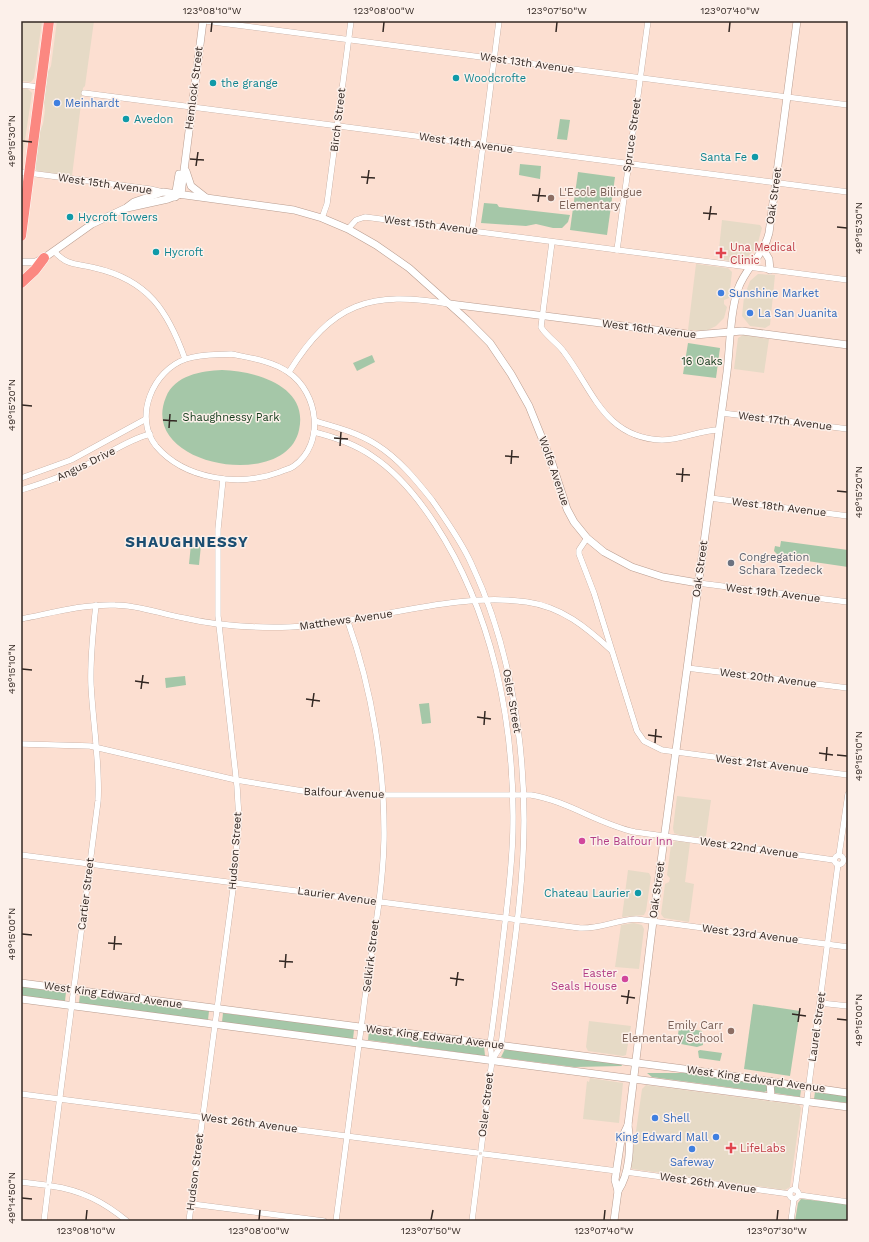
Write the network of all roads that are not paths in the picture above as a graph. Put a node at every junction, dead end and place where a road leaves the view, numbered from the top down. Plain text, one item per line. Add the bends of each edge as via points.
1 (49, 21) edge
2 (204, 21) edge
3 (351, 21) edge
4 (499, 21) edge
5 (648, 21) edge
6 (797, 21) edge
7 (348, 40) junction
8 (494, 58) junction
9 (640, 78) junction
10 (21, 85) edge
11 (40, 87) junction
12 (84, 93) dead end
13 (787, 97) junction
14 (848, 105) edge
15 (192, 107) junction
16 (338, 126) junction
17 (483, 146) junction
18 (185, 155) junction
19 (629, 164) junction
20 (186, 166) junction
21 (25, 173) edge
22 (776, 183) junction
23 (163, 192) junction
24 (848, 192) edge
25 (177, 195) junction
26 (205, 197) junction
27 (126, 208) junction
28 (322, 218) junction
29 (348, 229) junction
30 (472, 231) junction
31 (21, 236) edge
32 (552, 242) junction
33 (763, 249) junction
34 (617, 250) junction
35 (54, 251) junction
36 (44, 258) junction
37 (21, 262) edge
38 (750, 267) junction
39 (770, 270) junction
40 (848, 280) edge
41 (21, 283) edge
42 (449, 304) junction
43 (542, 316) junction
44 (732, 332) junction
45 (848, 345) edge
46 (186, 359) junction
47 (289, 372) junction
48 (722, 413) junction
49 (146, 419) junction
50 (315, 421) junction
51 (848, 429) edge
52 (719, 430) junction
53 (314, 432) junction
54 (150, 434) junction
55 (21, 478) edge
56 (223, 479) junction
57 (21, 490) edge
58 (710, 498) junction
59 (848, 516) edge
60 (587, 538) junction
61 (698, 583) junction
62 (487, 601) junction
63 (475, 602) junction
64 (848, 602) edge
65 (96, 605) junction
66 (21, 619) edge
67 (348, 622) junction
68 (219, 623) junction
69 (611, 650) junction
70 (688, 668) junction
71 (848, 688) edge
72 (21, 744) edge
73 (98, 747) junction
74 (676, 752) junction
75 (848, 775) edge
76 (236, 780) junction
77 (512, 794) junction
78 (524, 794) junction
79 (848, 794) edge
80 (381, 795) junction
81 (664, 837) junction
82 (21, 855) edge
83 (841, 862) edge
84 (89, 864) junction
85 (233, 883) junction
86 (378, 902) junction
87 (505, 919) junction
88 (516, 920) junction
89 (653, 921) junction
90 (828, 944) junction
91 (848, 947) edge
92 (21, 983) edge
93 (73, 990) junction
94 (21, 999) edge
95 (820, 1003) junction
96 (71, 1005) junction
97 (848, 1006) edge
98 (216, 1009) junction
99 (215, 1023) junction
100 (361, 1028) junction
101 (359, 1042) junction
102 (490, 1044) junction
103 (501, 1046) junction
104 (492, 1060) junction
105 (637, 1063) junction
106 (634, 1079) junction
107 (770, 1081) junction
108 (809, 1087) junction
109 (848, 1093) edge
110 (21, 1094) edge
111 (771, 1097) junction
112 (59, 1099) junction
113 (807, 1101) junction
114 (848, 1107) edge
115 (202, 1117) junction
116 (628, 1125) junction
117 (347, 1136) junction
118 (480, 1153) junction
119 (617, 1171) junction
120 (626, 1172) junction
121 (21, 1182) edge
122 (48, 1185) junction
123 (795, 1190) junction
124 (618, 1191) junction
125 (790, 1194) junction
126 (796, 1197) junction
127 (848, 1202) edge
128 (192, 1204) junction
129 (44, 1221) edge
130 (127, 1221) edge
131 (189, 1221) edge
132 (324, 1221) edge
133 (336, 1221) edge
134 (472, 1221) edge
135 (614, 1221) edge
136 (791, 1221) edge

1 - 11 highway
2 - 7 street, West 13th Avenue
2 - 15 main road, Hemlock Street
3 - 7 street, Birch Street
4 - 8 street
5 - 9 street, Spruce Street
6 - 13 main road, Oak Street
7 - 8 street, West 13th Avenue
7 - 16 street, Birch Street
8 - 9 street, West 13th Avenue
8 - 17 street
9 - 13 street, West 13th Avenue
9 - 19 street, Spruce Street
10 - 11 street
11 - 21 highway
12 - 15 street, West 14th Avenue
13 - 14 street, West 13th Avenue
13 - 22 main road, Oak Street
15 - 16 street, West 14th Avenue
15 - 18 main road, Hemlock Street
16 - 17 street, West 14th Avenue
16 - 28 street, Birch Street via 327,204
17 - 19 street, West 14th Avenue
17 - 30 street
18 - 20 main road, Hemlock Street
18 - 25 main road, Hemlock Street
19 - 22 street, West 14th Avenue
19 - 34 street, Spruce Street
20 - 25 main road, Hemlock Street
20 - 26 main road via 191,186
21 - 23 street, West 15th Avenue
21 - 31 highway
22 - 24 street, West 14th Avenue
22 - 33 main road, Oak Street via 769,233
23 - 25 main road, West 15th Avenue
23 - 27 main road via 134,202
25 - 26 main road, West 15th Avenue
25 - 27 main road
26 - 28 main road, West 15th Avenue via 273,206
27 - 35 main road via 92,224
28 - 29 main road, West 15th Avenue
29 - 30 street, West 15th Avenue via 362,217
29 - 42 main road, Wolfe Avenue via 403,264
30 - 32 street, West 15th Avenue
32 - 34 street, West 15th Avenue
32 - 43 street
33 - 38 main road, Oak Street
33 - 39 main road via 769,259
34 - 38 street, West 15th Avenue
35 - 36 main road
35 - 46 street via 70,264 99,268 120,276 151,295 171,323
36 - 37 main road via 36,262
36 - 41 highway
38 - 39 street, West 15th Avenue
38 - 44 main road, Oak Street via 737,290
39 - 40 street, West 15th Avenue
42 - 43 main road, West 16th Avenue
42 - 47 street via 425,300 388,299 356,306 342,312 325,325
42 - 60 main road, Wolfe Avenue via 482,334 511,374 542,436 567,509
43 - 44 main road, West 16th Avenue via 695,335
43 - 52 street via 542,330 564,350 601,409 611,420 633,433 661,440
44 - 45 main road, West 16th Avenue via 760,333
44 - 48 main road, Oak Street
46 - 47 street via 231,354 259,359
46 - 49 street via 172,366 160,377 152,389
47 - 50 street via 308,395 314,408
48 - 51 street, West 17th Avenue
48 - 52 main road, Oak Street
49 - 54 street
49 - 55 street, Angus Drive via 71,460
50 - 53 street
50 - 62 street, Osler Street via 350,432 377,445 405,468 461,543
52 - 58 main road, Oak Street
53 - 56 street via 311,444 293,467 272,475
53 - 63 street, Osler Street via 347,442 371,455 392,471 428,513 451,548
54 - 56 street via 156,445 169,458 188,469
54 - 57 street, Angus Drive via 136,438 88,465
56 - 68 street, Hudson Street via 218,529
58 - 59 street, West 18th Avenue
58 - 61 main road, Oak Street
60 - 61 main road, Wolfe Avenue via 604,552 632,567 663,577
60 - 69 street via 579,554 594,592
61 - 64 street, West 19th Avenue
61 - 70 main road, Oak Street
62 - 63 street, Matthews Avenue
62 - 69 street, Matthews Avenue via 527,602 549,607 574,619
62 - 78 street, Osler Street via 504,657 515,710
63 - 67 street, Matthews Avenue
63 - 77 street, Osler Street via 494,661 504,710
65 - 66 street, Matthews Avenue
65 - 68 street, Matthews Avenue via 138,607 185,619
65 - 73 street, Cartier Street via 91,684
67 - 68 street, Matthews Avenue via 290,627
67 - 80 street, Selkirk Street via 363,668 372,711
68 - 76 street, Hudson Street
69 - 74 street via 641,738 656,748
70 - 71 street, West 20th Avenue
70 - 74 main road, Oak Street
72 - 73 street, Balfour Avenue
73 - 76 street, Balfour Avenue
73 - 84 street, Cartier Street via 98,801
74 - 75 street, West 21st Avenue
74 - 81 main road, Oak Street
76 - 80 street, Balfour Avenue via 309,792
76 - 85 street, Hudson Street via 238,820
77 - 78 street, Balfour Avenue
77 - 80 street, Balfour Avenue
77 - 87 street, Osler Street via 512,856
78 - 81 street, Balfour Avenue via 551,799 624,830
78 - 88 street, Osler Street
79 - 83 street via 840,855 836,856
80 - 86 street, Selkirk Street via 384,840
81 - 83 street, West 22nd Avenue
81 - 89 main road, Oak Street
82 - 84 street, Laurier Avenue
83 - 90 street, Laurel Street
84 - 85 street, Laurier Avenue
84 - 93 street, Cartier Street
85 - 86 street, Laurier Avenue
85 - 98 street, Hudson Street
86 - 87 street, Laurier Avenue
86 - 100 street, Selkirk Street
87 - 88 street, Laurier Avenue
87 - 102 street, Osler Street
88 - 89 street, Laurier Avenue via 588,928 602,927 624,920
88 - 103 street, Osler Street
89 - 90 street, West 23rd Avenue
89 - 105 main road, Oak Street
90 - 91 street, West 23rd Avenue
90 - 95 street, Laurel Street
92 - 93 main road, West King Edward Avenue
93 - 96 street, Cartier Street
93 - 98 main road, West King Edward Avenue
94 - 96 main road, West King Edward Avenue
95 - 97 street
95 - 108 street, Laurel Street
96 - 99 main road, West King Edward Avenue
96 - 112 street, Cartier Street
98 - 99 street, Hudson Street
98 - 100 main road, West King Edward Avenue
99 - 101 main road, West King Edward Avenue
99 - 115 street, Hudson Street
100 - 101 street, Selkirk Street
100 - 102 main road, West King Edward Avenue
101 - 104 main road, West King Edward Avenue
101 - 117 street, Selkirk Street
102 - 103 main road, West King Edward Avenue
102 - 104 street, Osler Street
103 - 104 street, Osler Street
103 - 105 main road, West King Edward Avenue
104 - 106 main road, West King Edward Avenue
104 - 118 street, Osler Street
105 - 106 main road, Oak Street
105 - 107 main road, West King Edward Avenue
106 - 111 main road, West King Edward Avenue
106 - 116 main road, Oak Street
107 - 108 main road, West King Edward Avenue
107 - 111 main road
108 - 109 main road, West King Edward Avenue
108 - 113 street, Laurel Street
110 - 112 street, West 26th Avenue
111 - 113 main road, West King Edward Avenue
112 - 115 street, West 26th Avenue
112 - 122 street, Cartier Street
113 - 114 main road, West King Edward Avenue
113 - 123 street, Laurel Street
115 - 117 street, West 26th Avenue
115 - 128 street, Hudson Street
116 - 119 main road, Oak Street via 621,1140
116 - 120 main road, Oak Street via 630,1141
117 - 118 street, West 26th Avenue
117 - 133 street, Selkirk Street
118 - 119 street, West 26th Avenue
118 - 134 street, Osler Street
119 - 124 main road, Oak Street via 615,1180
120 - 124 main road, Oak Street via 624,1182
120 - 125 street, West 26th Avenue
121 - 122 street
122 - 129 street, Cartier Street
122 - 130 street via 80,1192 97,1199
123 - 125 street
123 - 126 street via 798,1192
124 - 135 main road, Oak Street
125 - 126 street via 791,1197
126 - 127 street
126 - 136 street
128 - 131 street, Hudson Street
128 - 132 street

